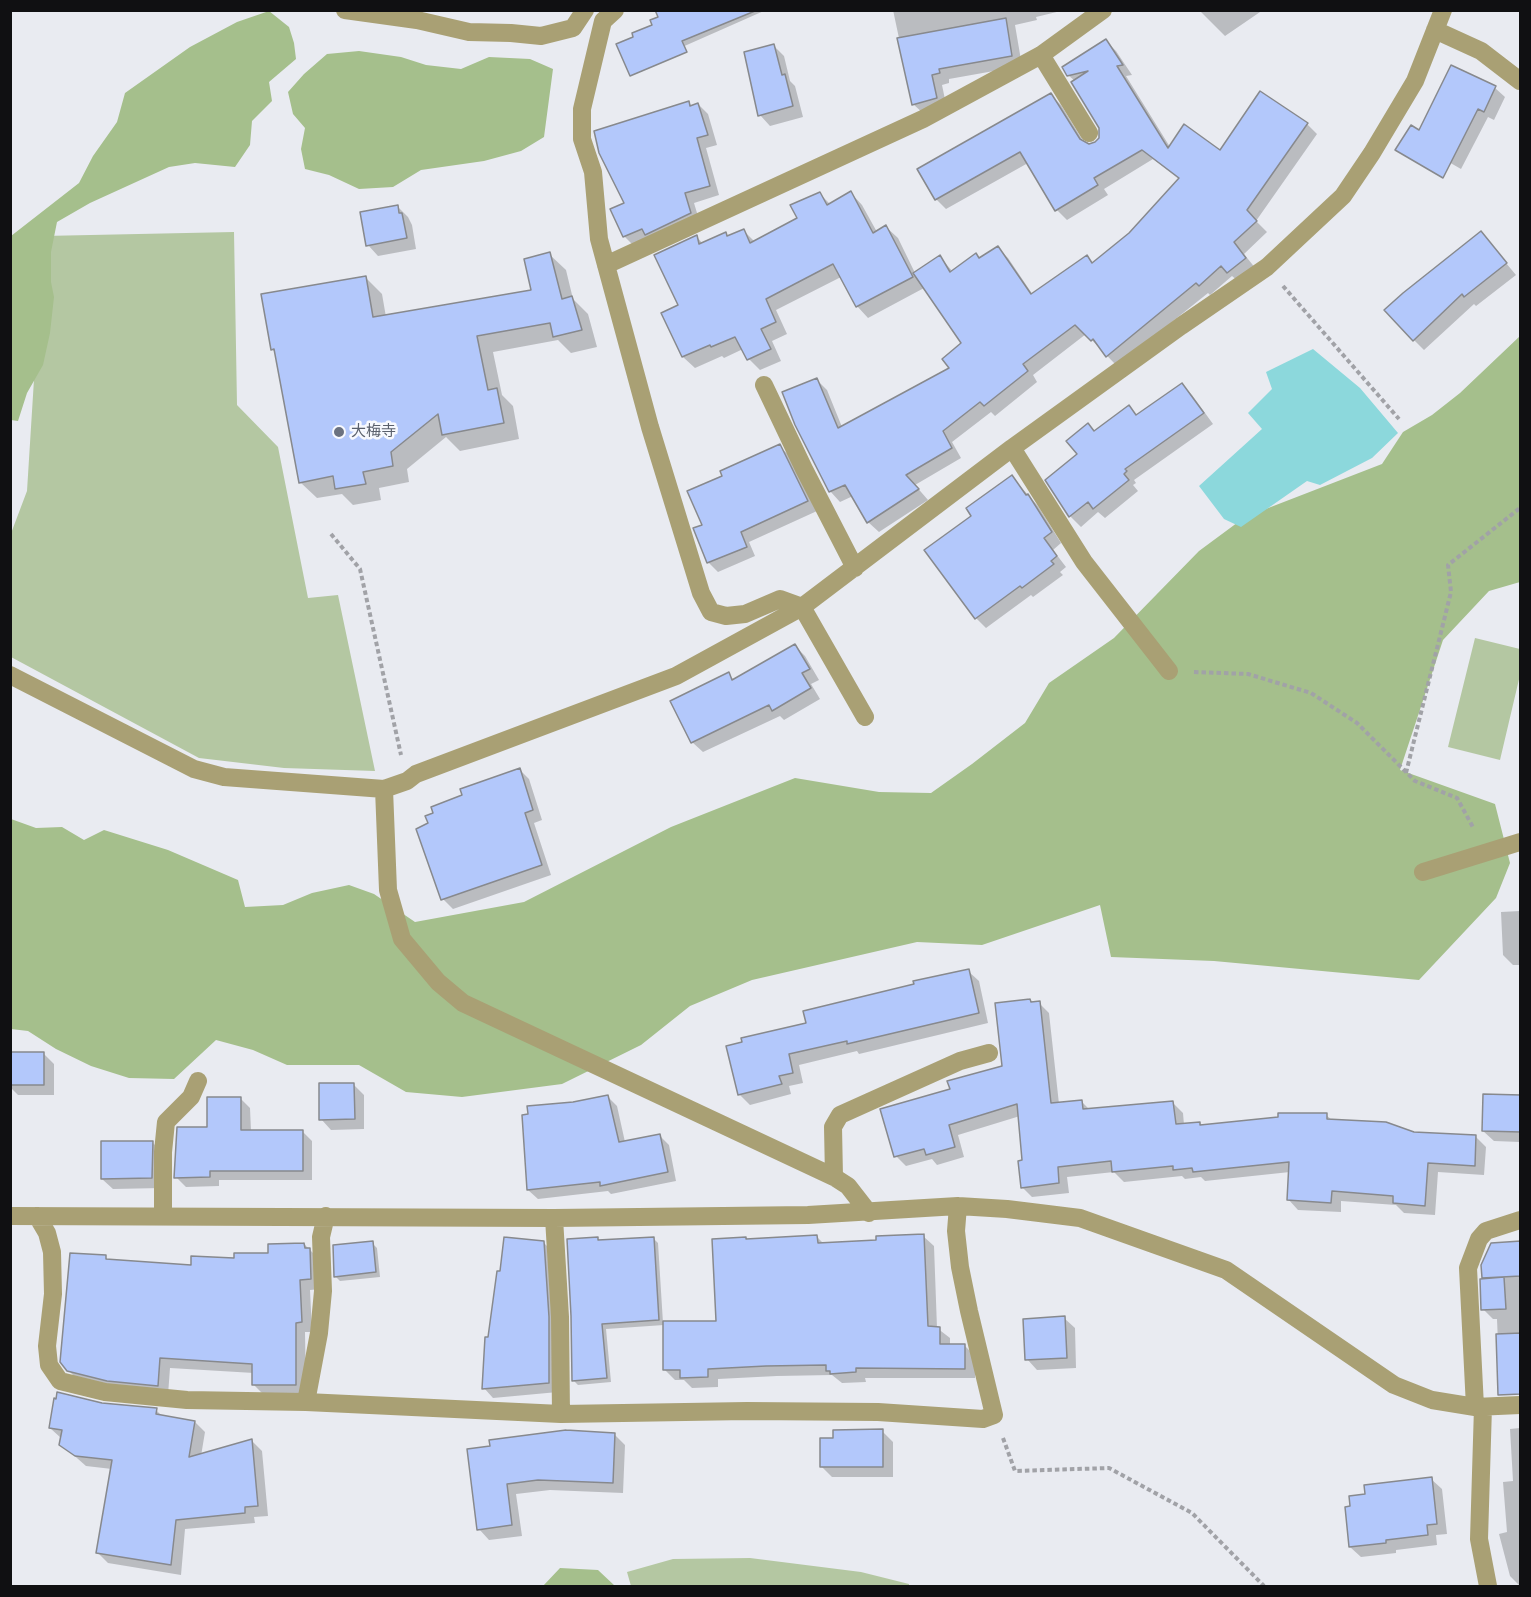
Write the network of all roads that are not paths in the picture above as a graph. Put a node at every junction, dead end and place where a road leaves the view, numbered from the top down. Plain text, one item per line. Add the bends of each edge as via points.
1 (345, 10) edge
2 (585, 10) edge
3 (615, 10) edge
4 (1103, 10) edge
5 (1443, 10) edge
6 (1435, 30) junction
7 (1041, 55) junction
8 (1521, 81) edge
9 (1089, 133) dead end
10 (606, 265) junction
11 (764, 385) dead end
12 (1012, 448) junction
13 (855, 568) junction
14 (802, 607) junction
15 (1169, 671) road end
16 (10, 675) edge
17 (865, 717) dead end
18 (384, 789) junction
19 (1521, 842) edge
20 (1423, 872) dead end
21 (989, 1053) dead end
22 (198, 1081) dead end
23 (834, 1177) junction
24 (958, 1206) junction
25 (869, 1213) junction
26 (10, 1216) edge
27 (37, 1216) junction
28 (163, 1216) junction
29 (326, 1216) junction
30 (554, 1218) junction
31 (1521, 1220) edge
32 (306, 1402) junction
33 (1521, 1405) edge
34 (1479, 1407) junction
35 (561, 1414) junction
36 (1488, 1587) edge

1 - 2 street via 469,32 541,36 573,28
3 - 10 street via 603,21 582,109 582,139 593,172 599,239
4 - 7 street
5 - 6 street
6 - 8 street via 1481,51
6 - 12 street via 1415,81 1343,196 1267,267
7 - 9 street
7 - 10 street via 923,119
10 - 14 street via 650,427 701,593 711,612 726,616 745,614 780,599
11 - 13 street
12 - 13 street
12 - 15 street via 1084,562
13 - 14 street
14 - 17 street
14 - 18 street via 676,676
16 - 18 street via 194,769 224,777
18 - 23 street via 388,890 402,939 438,982 463,1003
19 - 20 street
21 - 23 street via 960,1061 840,1115 833,1127
22 - 28 street via 191,1097 166,1122
23 - 25 street via 849,1186
24 - 25 street
24 - 34 street via 1080,1218 1226,1270 1394,1385 1432,1400
24 - 35 street via 960,1267 994,1415 984,1419 855,1412
25 - 30 street
26 - 27 street
27 - 28 street
27 - 32 street via 52,1252 53,1294 47,1346 49,1365 60,1381 105,1392 187,1400
28 - 29 street
29 - 30 street
29 - 32 street via 321,1238 323,1291 319,1333
30 - 35 street
31 - 34 street via 1486,1231 1468,1268
32 - 35 street
33 - 34 street
34 - 36 street via 1479,1539

